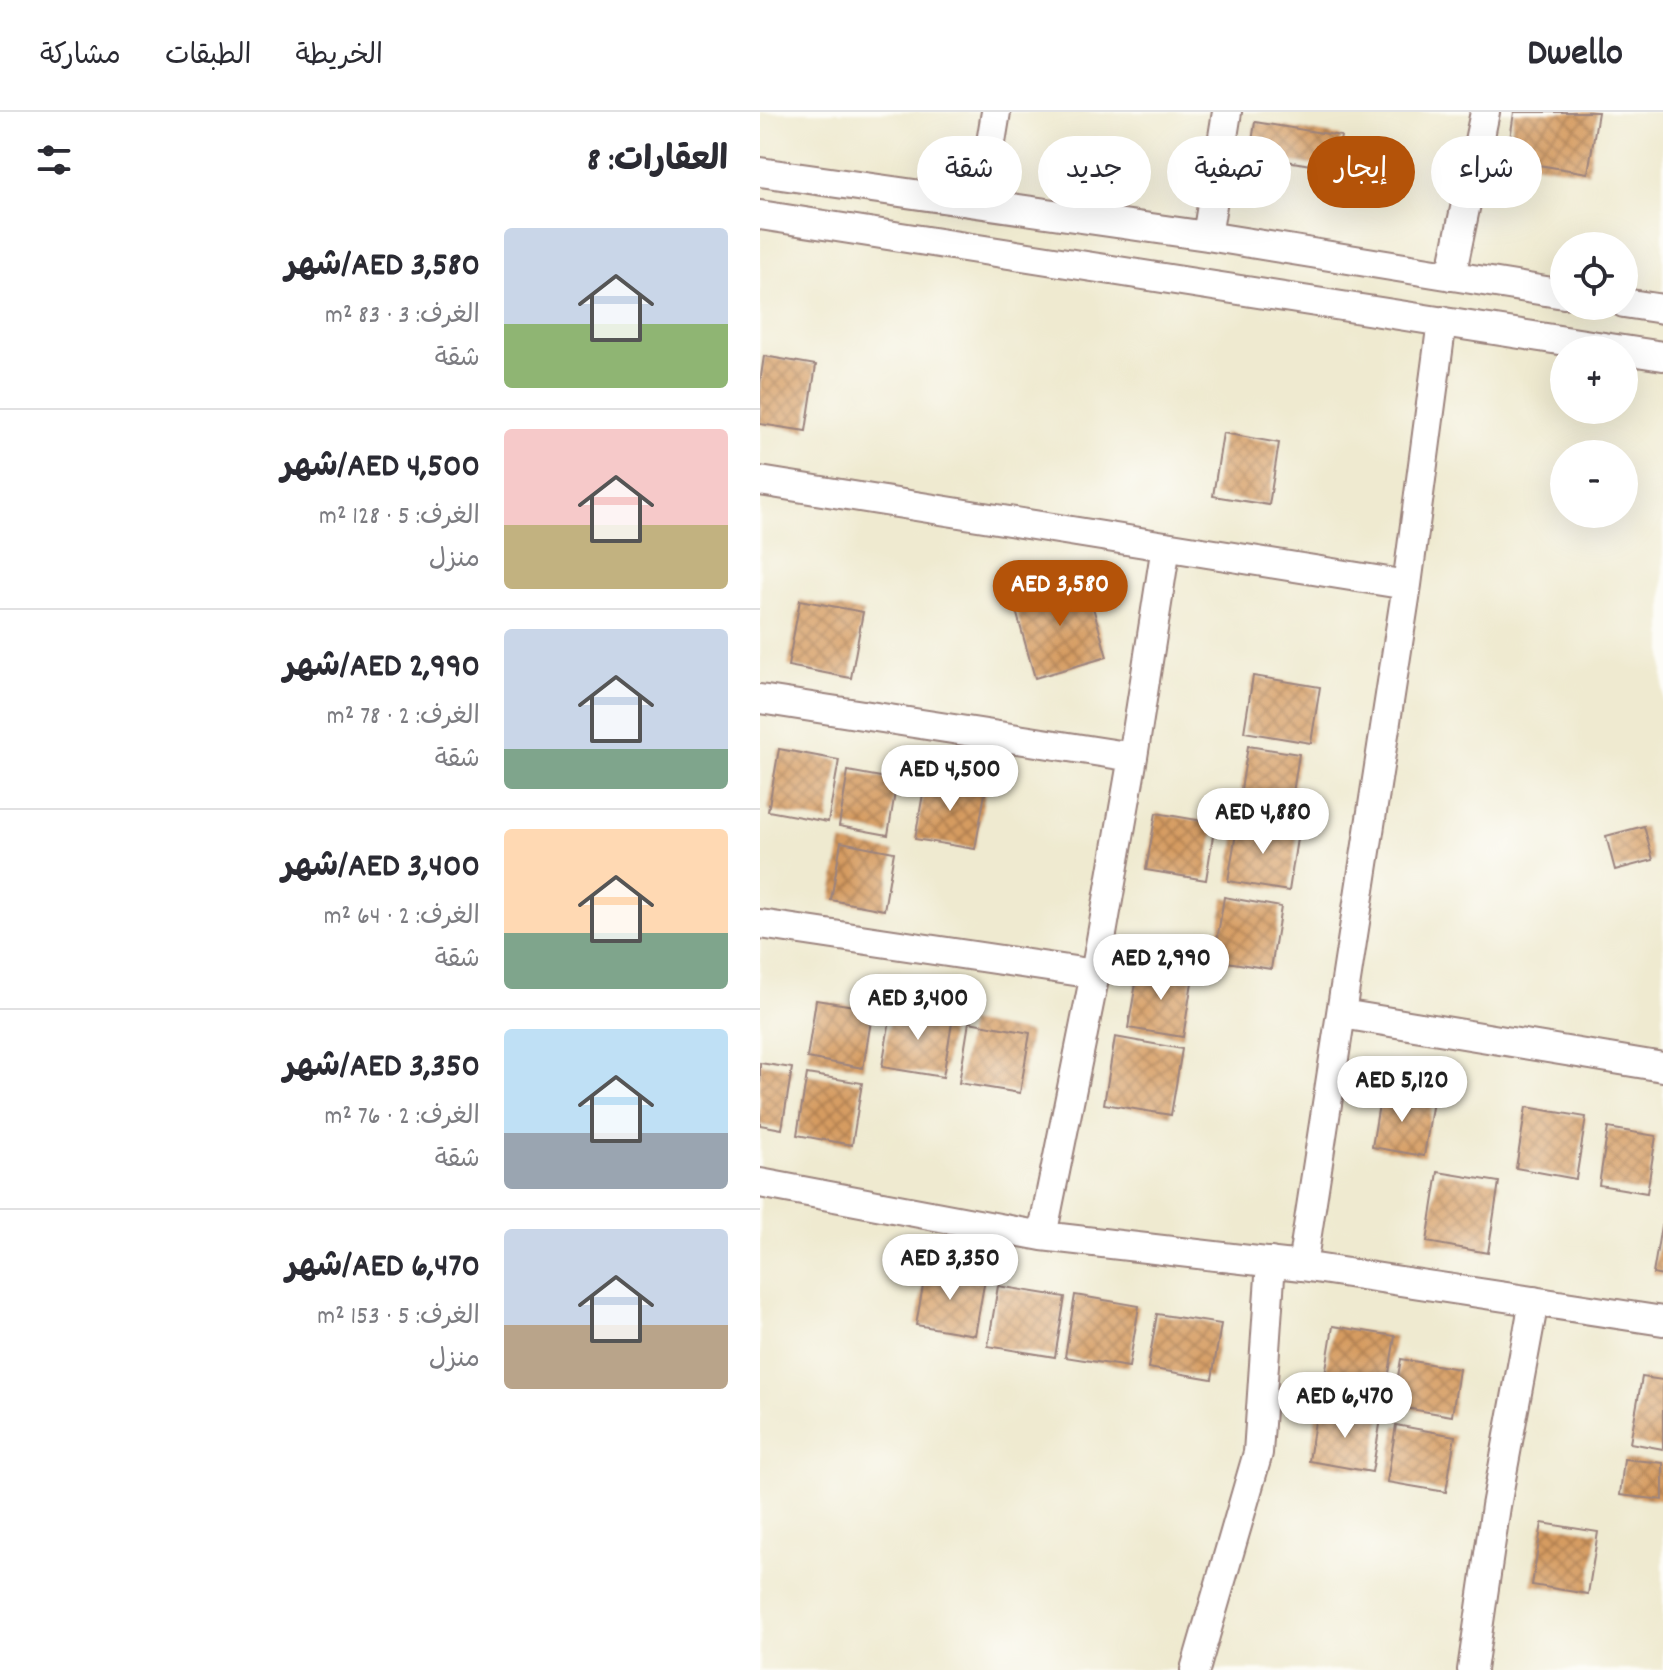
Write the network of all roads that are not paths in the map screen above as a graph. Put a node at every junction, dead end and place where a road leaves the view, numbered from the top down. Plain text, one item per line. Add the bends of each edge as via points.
1 (996, 112) edge
2 (1227, 112) edge
3 (1485, 112) edge
4 (992, 136) edge
5 (760, 172) edge
6 (917, 194) edge
7 (1015, 208) edge
8 (760, 215) edge
9 (1207, 236) junction
10 (1451, 276) junction
11 (1550, 292) edge
12 (1638, 305) edge
13 (1663, 309) edge
14 (1442, 321) junction
15 (1550, 338) edge
16 (1638, 352) edge
17 (1663, 356) edge
18 (760, 481) edge
19 (1166, 546) junction
20 (1407, 585) junction
21 (760, 699) edge
22 (1133, 757) junction
23 (760, 924) edge
24 (1095, 974) junction
25 (1342, 1014) junction
26 (1663, 1067) edge
27 (760, 1183) edge
28 (1042, 1236) junction
29 (1271, 1262) junction
30 (1302, 1266) junction
31 (1534, 1301) junction
32 (1663, 1321) edge
33 (1195, 1670) edge
34 (1472, 1670) edge

1 - 4 street
2 - 9 street
3 - 10 street
5 - 6 street
7 - 9 street
8 - 14 street
9 - 10 street
10 - 11 street
12 - 13 street
14 - 15 street
14 - 20 street
16 - 17 street
18 - 19 street
19 - 20 street
19 - 22 street
20 - 25 street
21 - 22 street
22 - 24 street
23 - 24 street
24 - 28 street
25 - 26 street
25 - 30 street
27 - 28 street
28 - 29 street
29 - 30 street
29 - 33 street via 1258,1453
30 - 31 street
31 - 32 street
31 - 34 street

